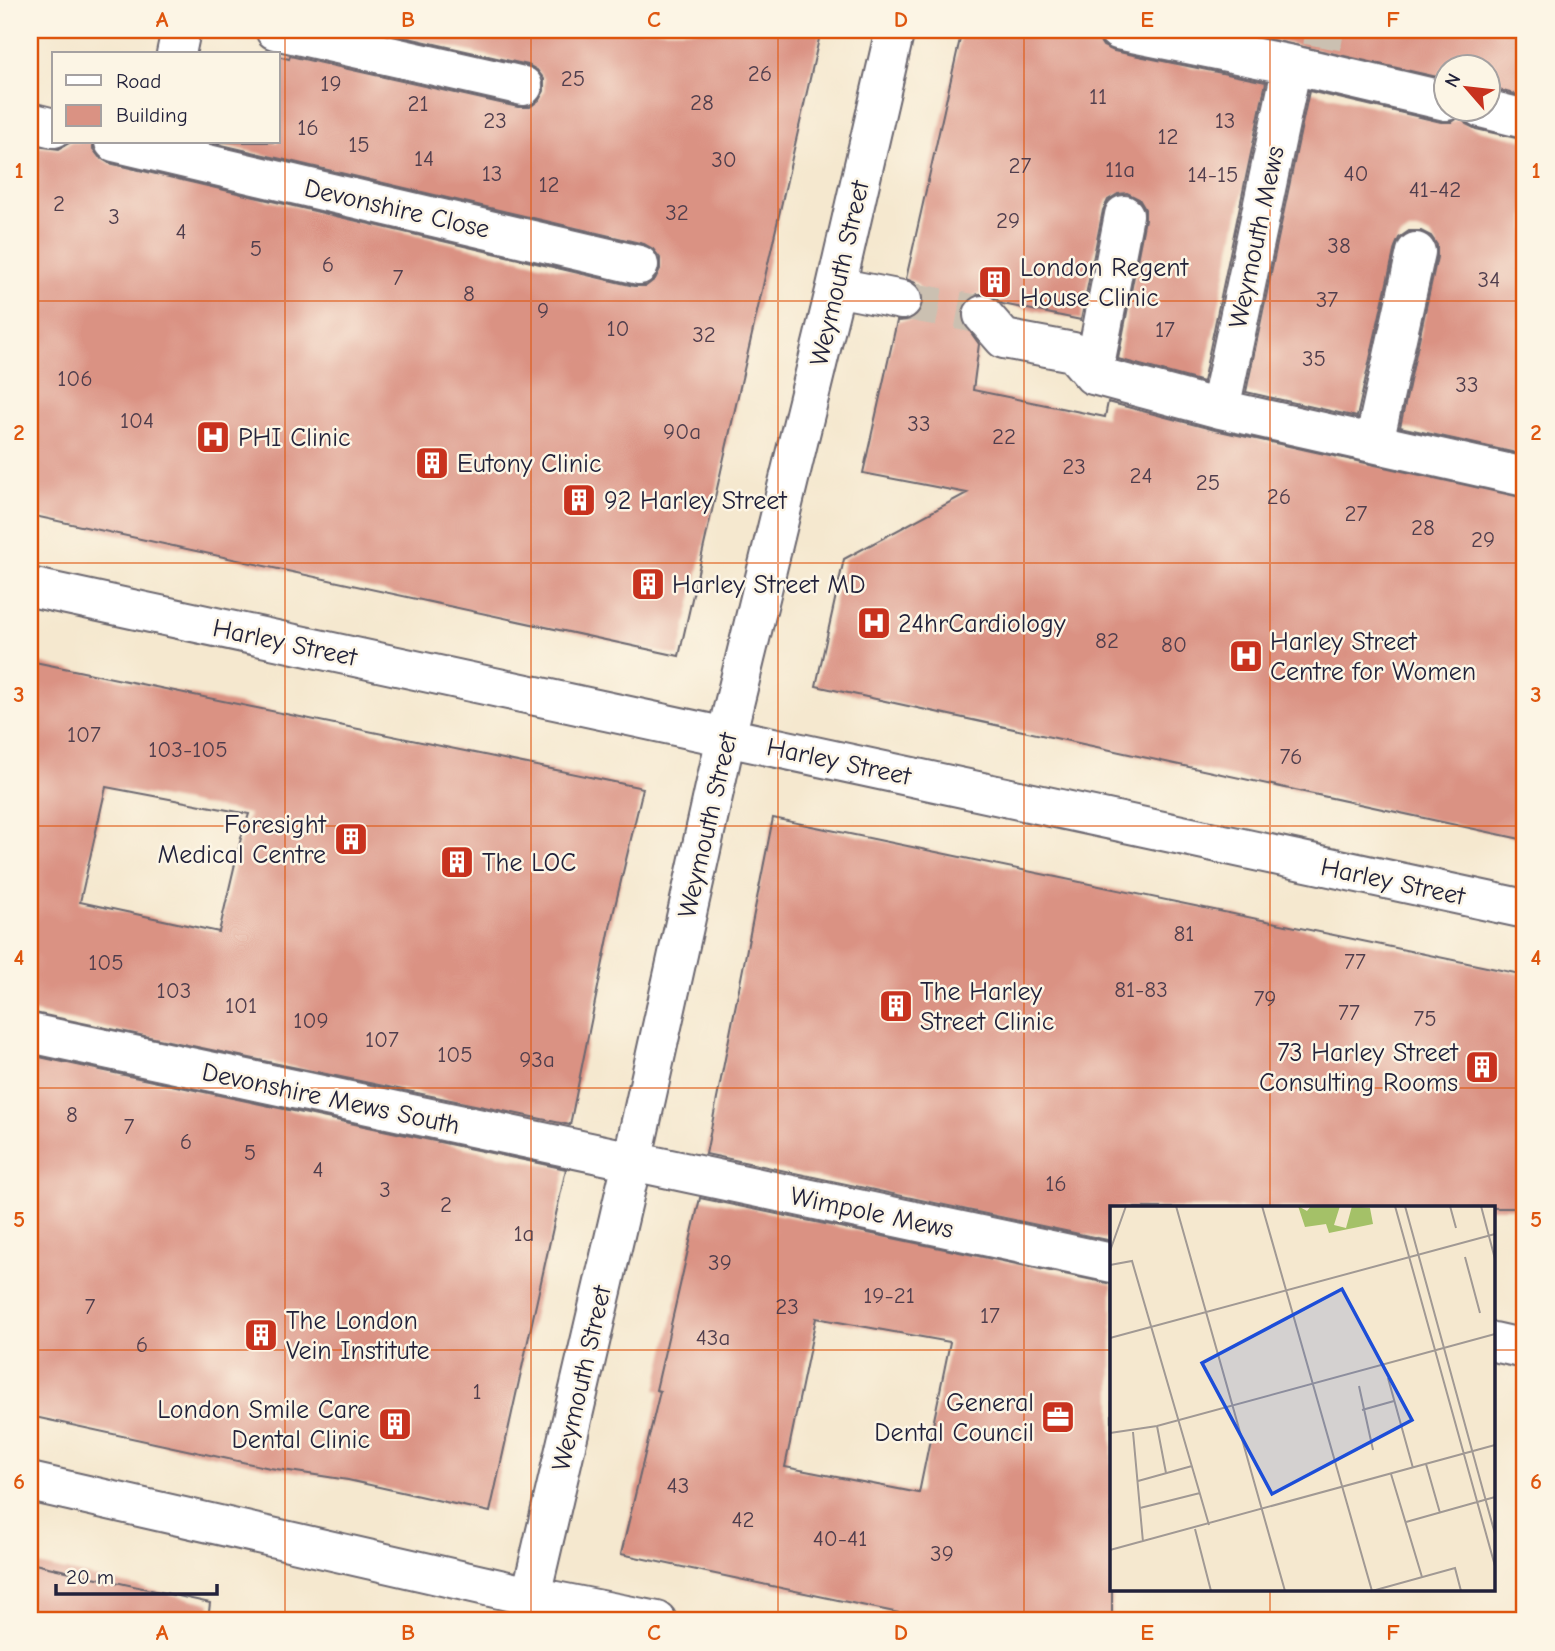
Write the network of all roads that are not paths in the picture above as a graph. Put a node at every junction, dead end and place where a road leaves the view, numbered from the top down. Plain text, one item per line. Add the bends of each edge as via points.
1 (181, 30) edge
2 (275, 30) edge
3 (895, 30) edge
4 (1118, 30) edge
5 (176, 52) edge
6 (1311, 61) junction
7 (523, 86) dead end
8 (1432, 96) edge
9 (1502, 113) edge
10 (1525, 119) edge
11 (30, 122) edge
12 (52, 128) edge
13 (135, 144) edge
14 (156, 146) edge
15 (1124, 215) dead end
16 (1416, 252) dead end
17 (639, 265) dead end
18 (836, 287) junction
19 (902, 300) tunnel mouth
20 (983, 315) tunnel mouth
21 (1093, 375) junction
22 (1220, 409) junction
23 (1374, 443) junction
24 (1525, 477) edge
25 (30, 587) edge
26 (726, 737) junction
27 (1525, 909) edge
28 (30, 1033) edge
29 (632, 1162) junction
30 (1110, 1263) edge
31 (1496, 1342) edge
32 (1525, 1349) edge
33 (30, 1482) edge
34 (527, 1609) edge
35 (657, 1621) edge

1 - 5 street
2 - 7 street
3 - 18 street, Weymouth Street
4 - 6 street
6 - 8 street
6 - 22 street, Weymouth Mews
9 - 10 street
11 - 12 street
13 - 14 street, Devonshire Close
14 - 17 street, Devonshire Close
15 - 21 street
16 - 23 street
18 - 19 street
18 - 26 street, Weymouth Street
20 - 21 street via 1004,339 1073,352
21 - 22 street
22 - 23 street
23 - 24 street
25 - 26 street, Harley Street
26 - 27 street, Harley Street
26 - 29 street, Weymouth Street
28 - 29 street, Devonshire Mews South
29 - 30 street, Wimpole Mews
29 - 34 street, Weymouth Street
31 - 32 street
33 - 34 street
34 - 35 street

